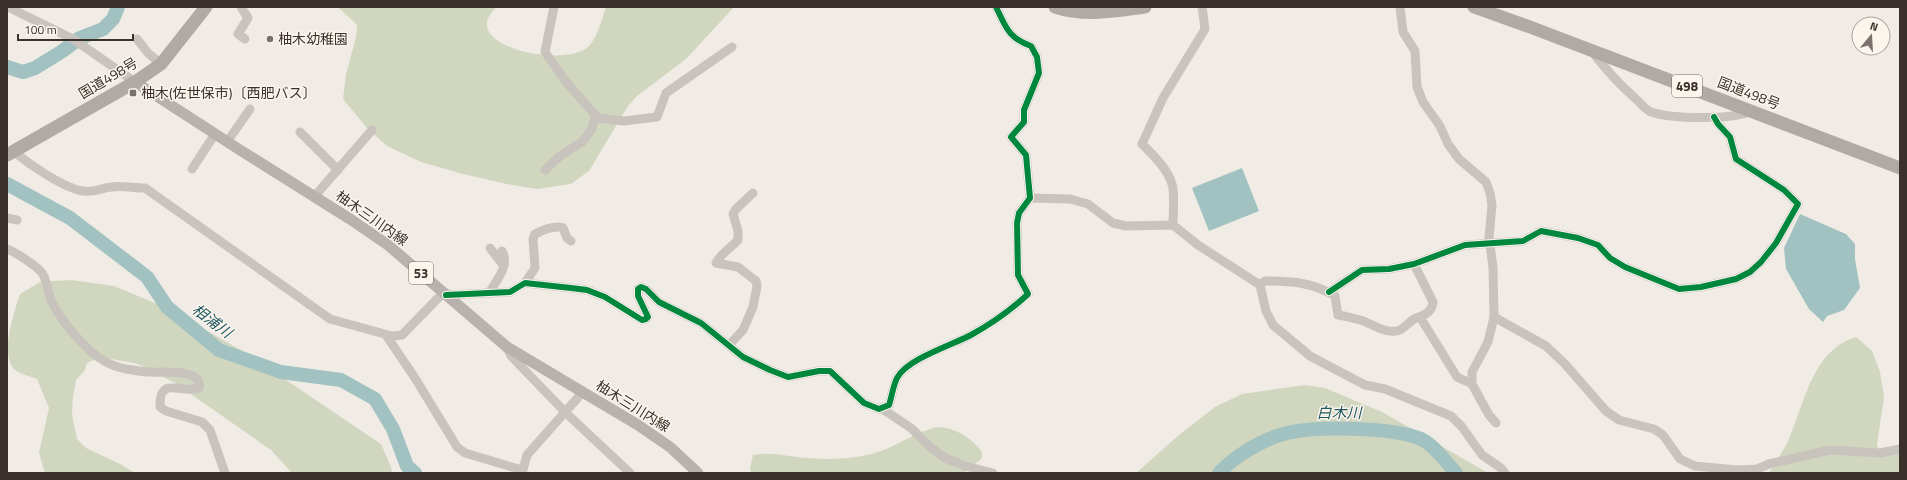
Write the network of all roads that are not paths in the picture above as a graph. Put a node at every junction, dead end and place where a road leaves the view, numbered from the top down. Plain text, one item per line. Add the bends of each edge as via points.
1 (8, 7) edge
2 (206, 7) edge
3 (241, 7) edge
4 (554, 7) edge
5 (996, 7) edge
6 (1055, 7) edge
7 (1145, 7) edge
8 (1202, 7) edge
9 (1400, 7) edge
10 (1474, 7) edge
11 (138, 39) dead end
12 (245, 39) dead end
13 (732, 47) dead end
14 (1591, 50) junction
15 (161, 64) junction
16 (136, 82) junction
17 (250, 109) dead end
18 (1752, 111) junction
19 (596, 116) junction
20 (1714, 117) junction
21 (372, 130) dead end
22 (300, 132) dead end
23 (215, 134) junction
24 (228, 142) junction
25 (10, 153) edge
26 (192, 168) dead end
27 (1900, 168) edge
28 (338, 170) junction
29 (545, 170) dead end
30 (753, 193) dead end
31 (314, 197) junction
32 (1030, 198) junction
33 (7, 218) edge
34 (17, 220) dead end
35 (1173, 225) junction
36 (572, 241) dead end
37 (1491, 244) junction
38 (490, 248) dead end
39 (7, 249) edge
40 (502, 251) dead end
41 (1414, 264) junction
42 (504, 266) junction
43 (525, 283) junction
44 (1260, 285) junction
45 (1329, 292) junction
46 (489, 293) junction
47 (445, 294) junction
48 (1420, 317) junction
49 (1494, 317) junction
50 (386, 334) junction
51 (730, 345) junction
52 (507, 347) junction
53 (1472, 384) junction
54 (582, 393) junction
55 (881, 408) junction
56 (565, 412) junction
57 (1496, 423) dead end
58 (1900, 449) edge
59 (522, 472) edge
60 (225, 473) edge
61 (630, 473) edge
62 (698, 473) edge
63 (993, 473) edge
64 (1505, 473) edge

1 - 16 street via 73,39
2 - 15 highway, 国道498号
3 - 12 street via 248,18 238,34
4 - 19 street via 545,52 567,83
5 - 32 street via 1010,34 1017,41 1031,46 1037,57 1039,73 1024,110 1024,122 1011,137 1026,155
6 - 7 highway via 1093,14
8 - 35 street via 1205,29 1163,98 1142,144 1155,156 1172,185
9 - 37 street via 1403,32 1415,51 1417,87 1423,102 1459,159 1486,182 1492,205 1489,238
10 - 14 highway, 国道498号 / 498
11 - 15 street via 148,53
13 - 19 street via 666,93 657,117 624,121
14 - 18 highway, 国道498号 / 498
14 - 20 street via 1603,68 1650,112 1670,116
15 - 16 highway, 国道498号
16 - 23 main road, 柚木三川内線 / 53
16 - 25 highway, 国道498号
17 - 24 street
18 - 20 street
18 - 27 highway, 国道498号 / 498
19 - 29 street via 591,130 582,142 560,156
20 - 37 street via 1730,137 1736,159 1784,190 1798,204 1776,243 1750,272 1736,279 1679,289 1625,267 1610,258 1598,245 1578,238 1541,231 1523,241
21 - 28 street
22 - 28 street
23 - 24 main road, 柚木三川内線 / 53
23 - 26 street
24 - 31 main road, 柚木三川内線 / 53
25 - 50 street via 70,187 84,192 111,187 145,188 330,319
28 - 31 street
30 - 51 street via 733,214 738,240 716,263 738,267 756,281 757,286 753,307 744,330
31 - 47 main road, 柚木三川内線 / 53 via 388,245
32 - 35 street via 1070,199 1088,204 1113,223 1126,226
32 - 55 street via 1019,213 1017,223 1018,275 1028,294 1006,314 911,364 898,377 889,405
33 - 34 street
35 - 44 street via 1198,245
36 - 43 street via 559,226 535,234 535,268
37 - 41 street via 1465,245
37 - 49 street
38 - 42 street
39 - 60 street via 42,272 52,303 61,317 88,348 105,361 124,369 183,372 197,379 199,388 193,390 162,390 160,407 202,422 210,430
40 - 42 street via 506,260
41 - 45 street via 1389,269 1362,270
41 - 48 street via 1433,302 1430,312
42 - 46 street
43 - 46 street via 510,292
43 - 51 street via 587,290 605,297 642,320 648,316 638,296 638,289 641,286 659,302 701,323
44 - 45 street via 1265,281 1292,281
44 - 64 street via 1266,311 1273,325 1306,352 1326,366 1365,385 1385,389 1451,416 1482,455
45 - 48 street via 1335,296 1338,315 1360,320 1381,329 1395,332
46 - 47 street
47 - 50 street via 402,335
47 - 52 main road, 柚木三川内線 / 53
48 - 53 street via 1456,377
49 - 53 street via 1488,342 1472,372
49 - 58 street via 1546,346 1606,410 1619,420 1654,429 1664,435 1680,459 1695,466 1757,469 1830,450 1880,453
50 - 59 street via 457,447 465,453
51 - 55 street via 743,357 788,378 830,371 864,403
52 - 54 main road, 柚木三川内線 / 53
52 - 56 street via 511,356
53 - 57 street
54 - 56 street
54 - 62 main road, 柚木三川内線 / 53 via 638,425 670,447
55 - 63 street via 911,428 945,458
56 - 59 street via 527,455
56 - 61 street

